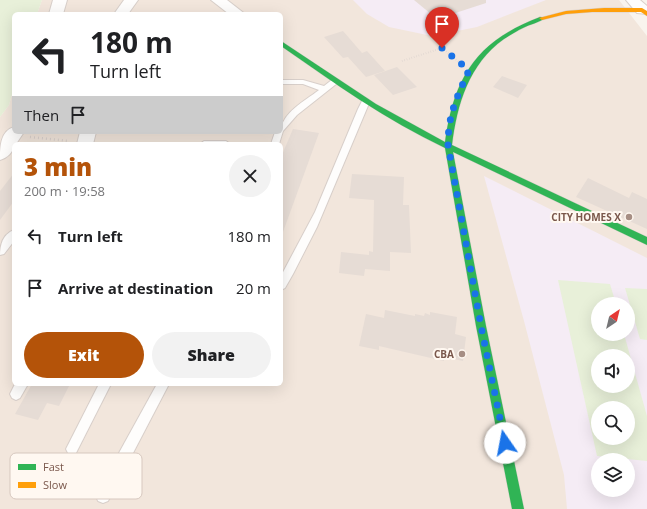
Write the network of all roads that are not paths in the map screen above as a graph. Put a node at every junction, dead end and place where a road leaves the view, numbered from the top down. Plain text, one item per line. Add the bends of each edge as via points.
1 (60, 0) edge
2 (131, 0) edge
3 (218, 0) edge
4 (642, 8) edge
5 (57, 12) edge
6 (122, 12) edge
7 (235, 12) edge
8 (283, 44) edge
9 (336, 81) junction
10 (283, 82) edge
11 (325, 89) junction
12 (366, 101) junction
13 (283, 126) edge
14 (15, 134) edge
15 (448, 145) junction
16 (0, 154) edge
17 (12, 236) edge
18 (647, 241) edge
19 (0, 251) edge
20 (283, 282) edge
21 (104, 386) edge
22 (162, 386) edge
23 (72, 449) dead end
24 (126, 453) edge
25 (517, 507) edge

1 - 5 street
2 - 6 street
3 - 7 street
4 - 15 street via 583,11 550,16 505,35 479,57 469,70 450,118
8 - 9 street
9 - 11 lane
9 - 12 street
10 - 11 lane via 303,82
11 - 13 lane via 294,112
12 - 15 street via 424,135
12 - 20 lane via 297,259
14 - 16 street
15 - 18 street
15 - 25 street
17 - 19 lane
21 - 23 lane
22 - 24 lane

